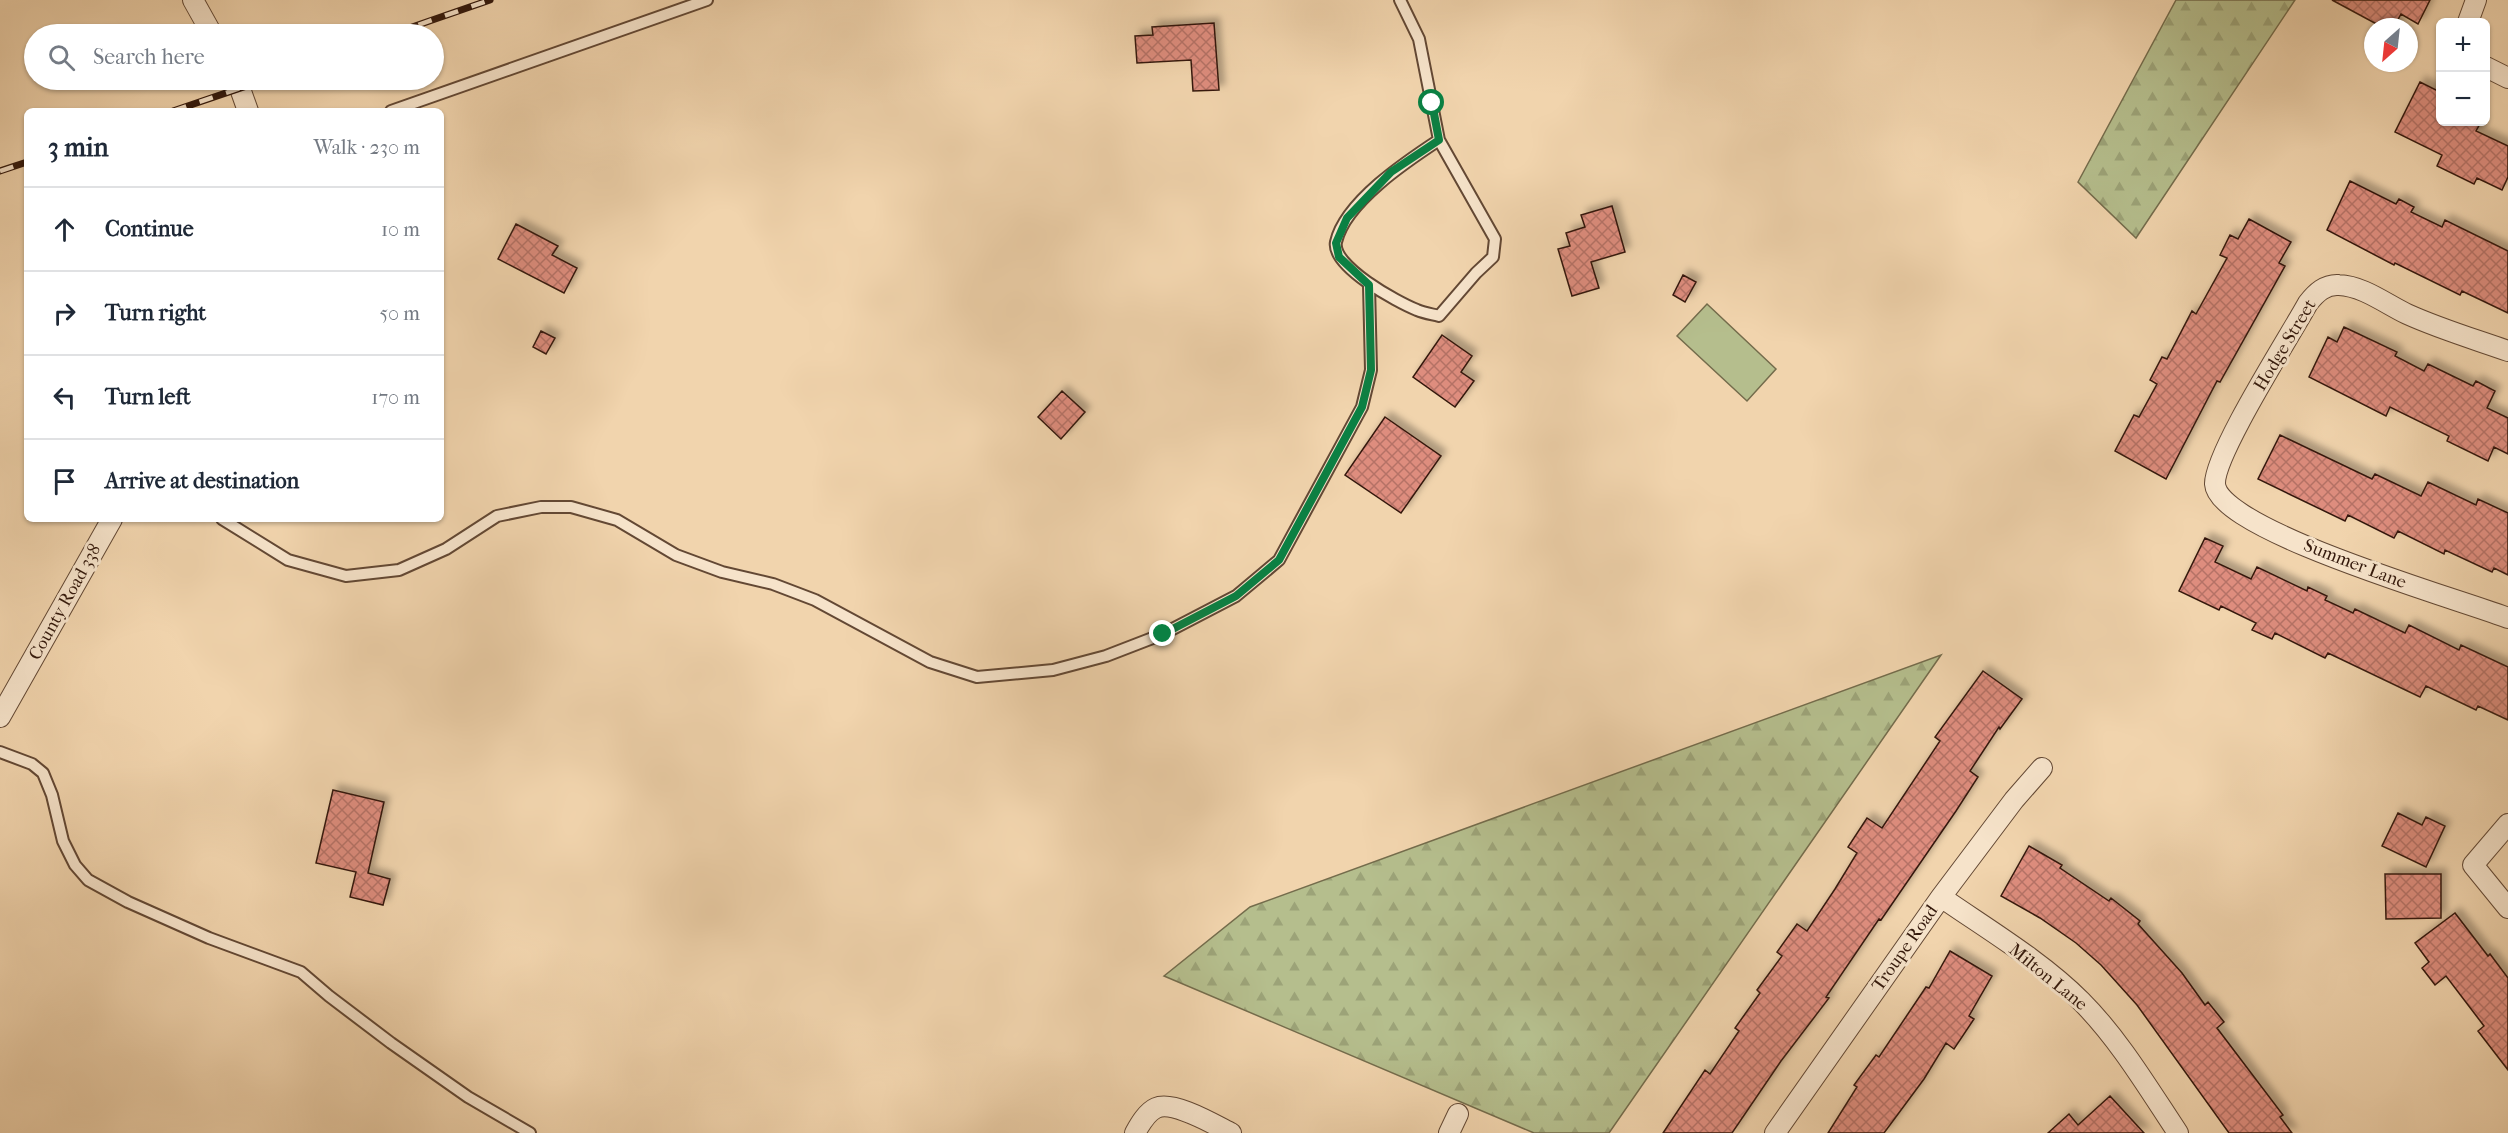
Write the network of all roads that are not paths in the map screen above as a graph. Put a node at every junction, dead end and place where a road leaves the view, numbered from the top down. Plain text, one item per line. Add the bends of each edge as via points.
1 (193, 0) edge
2 (706, 0) edge
3 (1400, 0) edge
4 (2476, 0) edge
5 (2469, 18) edge
6 (206, 24) edge
7 (2490, 69) edge
8 (2508, 78) edge
9 (241, 90) edge
10 (247, 108) edge
11 (400, 108) edge
12 (1439, 140) junction
13 (1369, 285) junction
14 (2508, 351) edge
15 (2215, 487) joint
16 (110, 522) edge
17 (227, 522) edge
18 (2508, 618) edge
19 (0, 717) edge
20 (0, 752) edge
21 (2042, 768) dead end
22 (2508, 824) edge
23 (1941, 897) junction
24 (2508, 908) edge
25 (1458, 1114) dead end
26 (530, 1133) edge
27 (1135, 1133) edge
28 (1231, 1133) edge
29 (1449, 1133) edge
30 (1775, 1133) edge
31 (2178, 1133) edge

1 - 6 street
2 - 11 lane
3 - 12 lane via 1419,39
4 - 5 street
7 - 8 street
9 - 10 street
12 - 13 lane via 1391,172 1347,218 1336,243 1339,257
12 - 13 lane via 1495,239 1493,257 1439,316 1416,310
13 - 17 lane via 1371,370 1362,407 1279,560 1236,596 1163,634 1106,656 1053,670 977,677 930,662 814,600 676,555 617,520 571,507 541,507 497,516 446,549 399,570 346,576 288,560
14 - 15 street, Hodge Street via 2425,321 2350,286 2325,287 2308,303 2226,447
15 - 18 street, Summer Lane via 2230,507 2299,543 2353,566
16 - 19 street, County Road 338
20 - 26 lane via 44,773 63,841 88,880 209,938 302,972 391,1043 468,1097
21 - 23 street, Troupe Road
22 - 24 street via 2473,865
23 - 30 street, Troupe Road
23 - 31 street, Milton Lane via 2080,1000 2124,1053
25 - 29 street
27 - 28 street via 1145,1117 1156,1108 1168,1106

